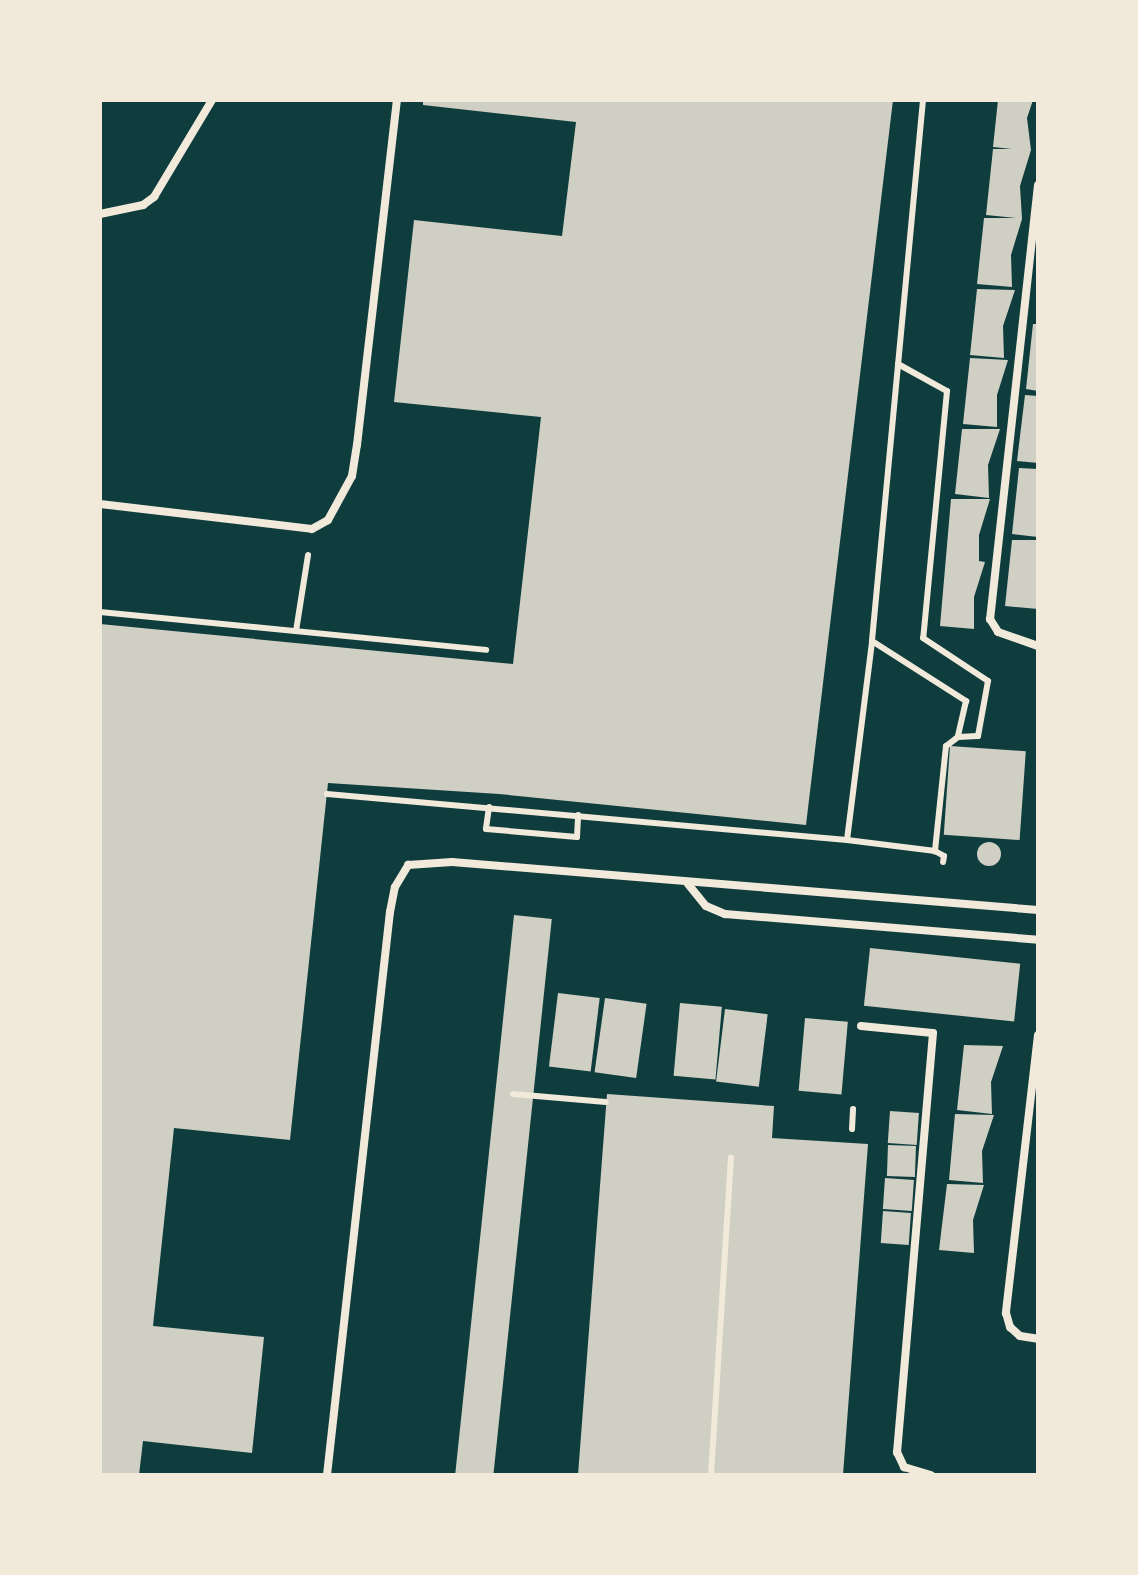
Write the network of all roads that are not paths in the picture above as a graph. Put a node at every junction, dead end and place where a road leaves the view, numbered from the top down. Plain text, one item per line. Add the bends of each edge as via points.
1 (212, 100) edge
2 (397, 100) edge
3 (1038, 185) edge
4 (100, 214) edge
5 (100, 504) edge
6 (1038, 646) edge
7 (688, 884) junction
8 (1036, 910) edge
9 (1038, 940) edge
10 (861, 1026) dead end
11 (1038, 1035) edge
12 (1038, 1339) edge
13 (327, 1475) edge
14 (932, 1475) edge

1 - 4 lane via 154,197
2 - 5 lane via 352,476 328,520 312,530
3 - 6 lane via 990,619 998,632
7 - 8 lane
7 - 9 lane via 706,906 725,914
7 - 13 lane via 452,862 408,865 390,912
10 - 14 lane via 933,1033 898,1452 904,1467
11 - 12 lane via 1006,1313 1020,1336

